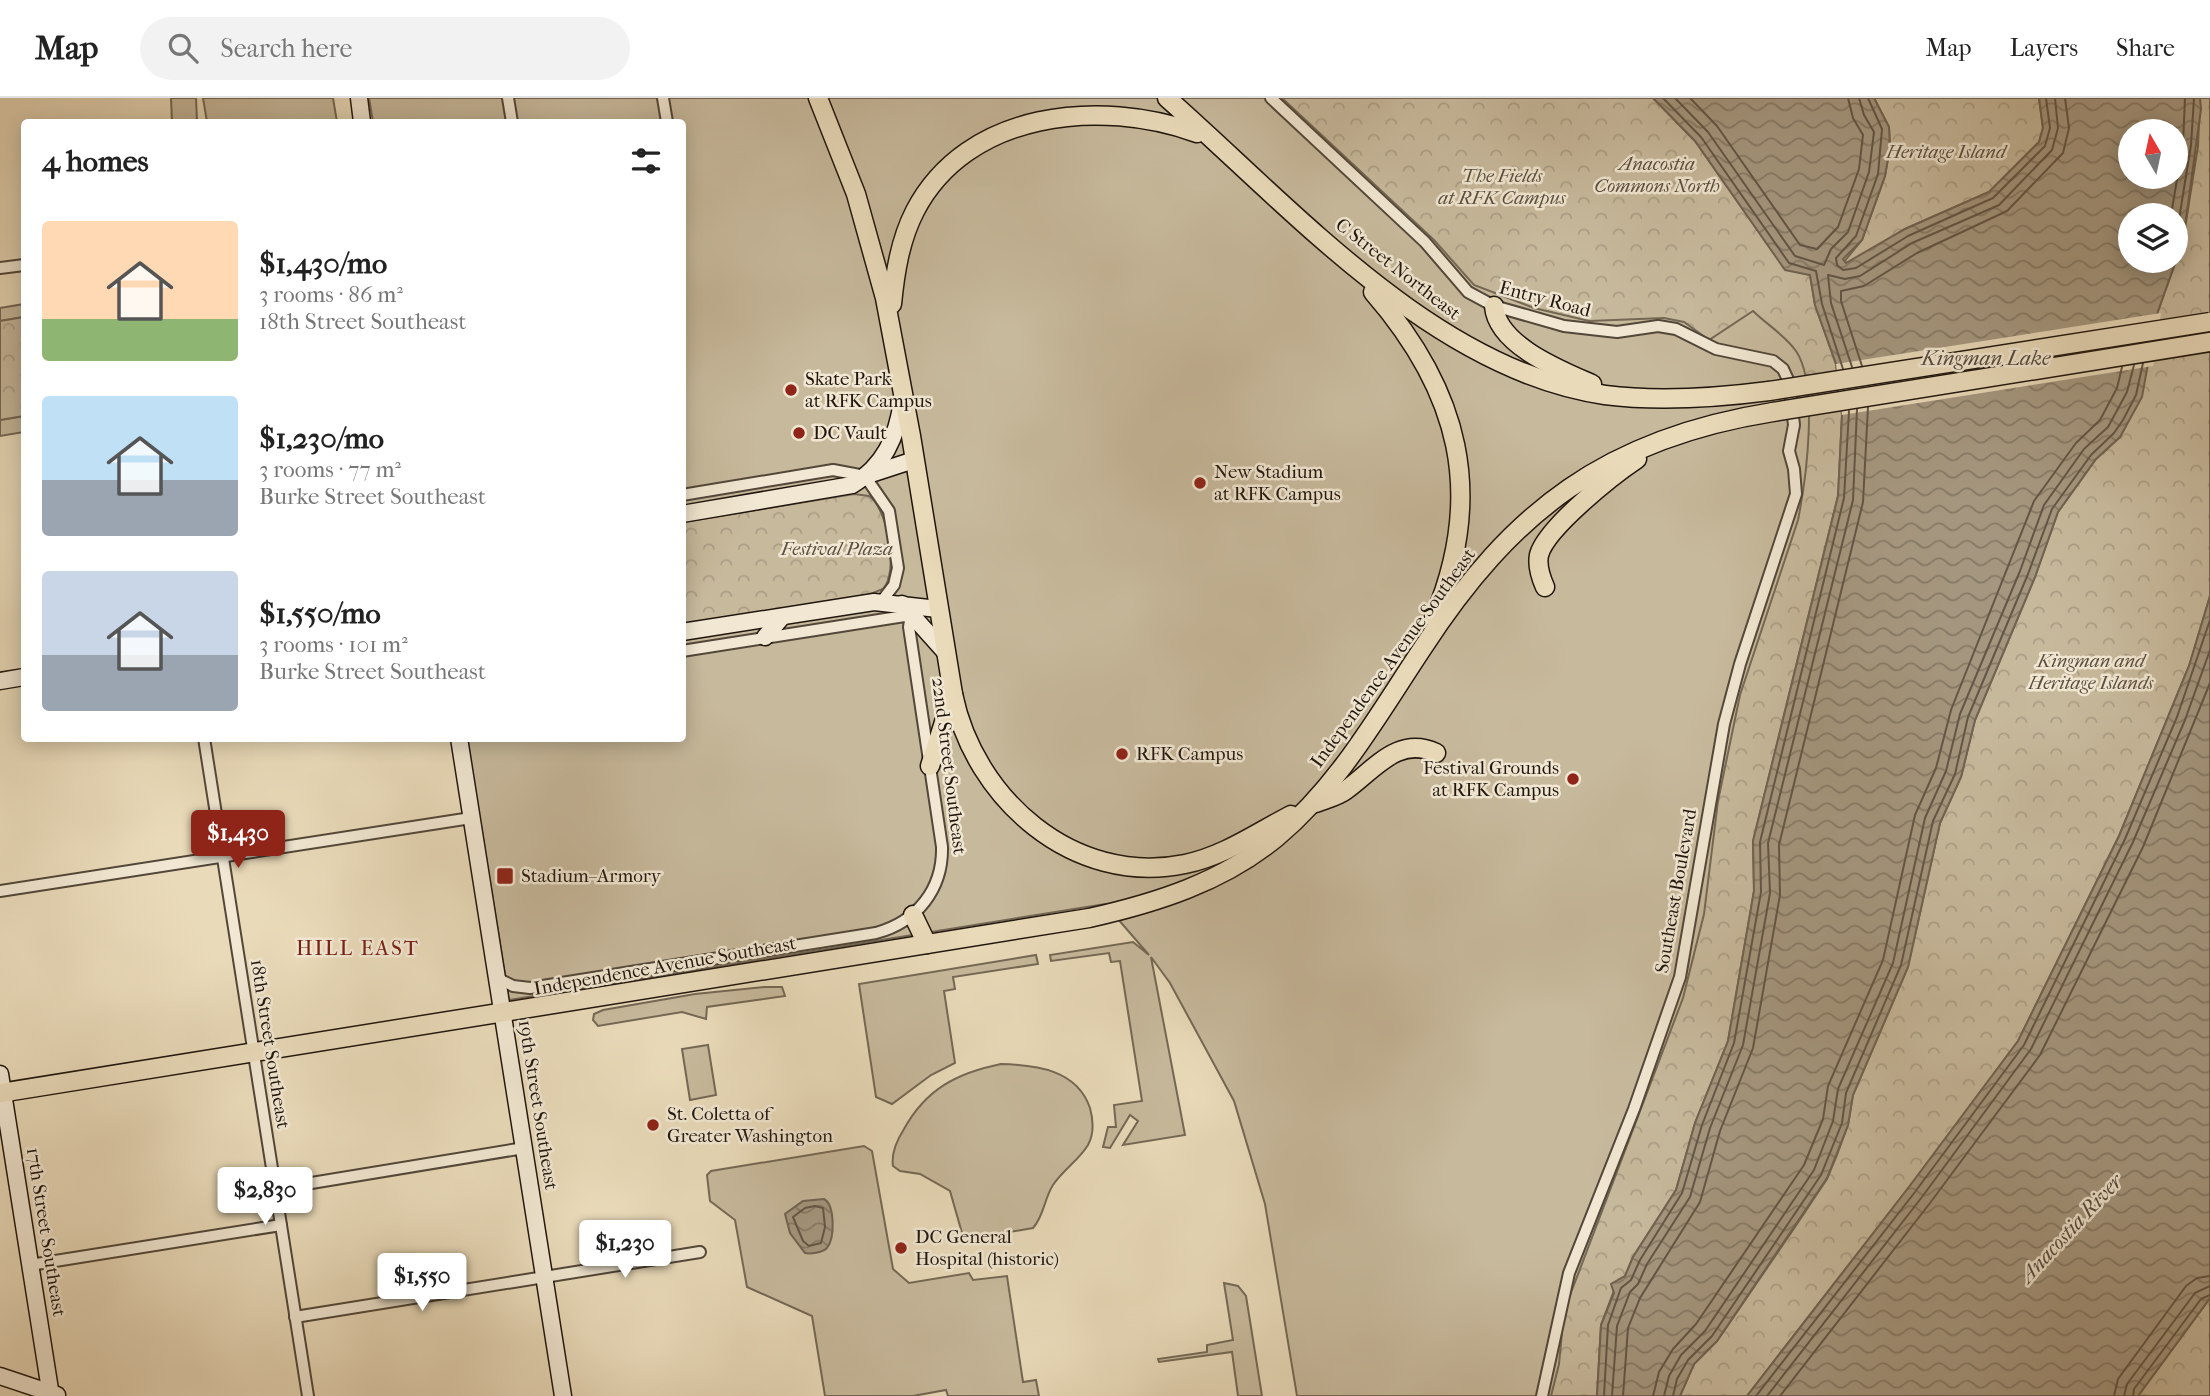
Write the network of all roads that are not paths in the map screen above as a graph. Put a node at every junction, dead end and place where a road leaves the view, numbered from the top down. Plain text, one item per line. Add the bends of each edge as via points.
1 (359, 98) edge
2 (508, 98) edge
3 (663, 98) edge
4 (818, 98) edge
5 (1167, 98) edge
6 (1270, 98) edge
7 (362, 119) edge
8 (512, 119) edge
9 (666, 119) edge
10 (1204, 135) junction
11 (906, 232) junction
12 (1337, 250) junction
13 (21, 265) edge
14 (0, 266) edge
15 (878, 266) junction
16 (1494, 306) junction
17 (2210, 322) edge
18 (891, 325) junction
19 (2210, 342) edge
20 (902, 397) junction
21 (1642, 398) junction
22 (1794, 425) joint
23 (1689, 430) junction
24 (914, 460) junction
25 (864, 476) junction
26 (686, 494) edge
27 (686, 513) edge
28 (1545, 587) dead end
29 (881, 602) junction
30 (906, 609) junction
31 (938, 609) junction
32 (782, 617) junction
33 (686, 631) edge
34 (765, 637) junction
35 (686, 650) edge
36 (1420, 650) junction
37 (945, 652) junction
38 (21, 678) edge
39 (0, 681) edge
40 (953, 694) junction
41 (205, 742) edge
42 (460, 742) edge
43 (1436, 753) dead end
44 (930, 765) junction
45 (1308, 807) junction
46 (471, 818) junction
47 (1253, 846) junction
48 (223, 856) junction
49 (1144, 866) joint
50 (0, 891) edge
51 (913, 915) junction
52 (927, 944) junction
53 (813, 953) junction
54 (669, 967) junction
55 (497, 978) junction
56 (671, 985) junction
57 (503, 1014) junction
58 (254, 1053) junction
59 (0, 1074) edge
60 (1, 1093) edge
61 (524, 1148) junction
62 (275, 1189) junction
63 (281, 1225) junction
64 (701, 1252) dead end
65 (30, 1265) junction
66 (544, 1277) junction
67 (295, 1317) junction
68 (0, 1376) edge
69 (54, 1395) edge
70 (308, 1396) edge
71 (563, 1396) edge
72 (1542, 1396) edge

1 - 7 main road
2 - 8 street
3 - 9 street
4 - 15 main road via 850,175
5 - 10 main road
6 - 16 street, Entry Road via 1425,242 1468,292
10 - 11 main road via 1134,108 1095,104 1032,114 995,129 942,172
10 - 12 main road, C Street Northeast
11 - 15 main road
11 - 18 main road
12 - 21 main road, C Street Northeast via 1399,302 1478,353 1561,385
12 - 36 main road via 1419,351 1443,398 1456,447 1460,504 1456,545 1445,589
13 - 14 street
15 - 18 main road
16 - 21 main road via 1499,325 1535,355 1598,387
16 - 22 street, Entry Road via 1592,331 1676,329 1716,349 1773,361 1789,382
17 - 21 main road, C Street Northeast, bridge via 1769,391
18 - 20 main road, 22nd Street Southeast
19 - 23 main road, Independence Avenue Southeast, bridge via 1773,412
20 - 24 main road, 22nd Street Southeast
20 - 25 main road via 893,441
22 - 72 street, Southeast Boulevard via 1789,451 1796,494 1724,724 1680,977 1569,1273
23 - 28 main road via 1649,449 1622,469 1544,544 1538,556
23 - 36 main road, Independence Avenue Southeast via 1623,455 1547,503 1485,562
24 - 25 main road
24 - 31 main road, 22nd Street Southeast
25 - 26 street via 833,470
25 - 27 main road via 840,489
25 - 29 street via 888,510 894,542 897,577
29 - 30 main road
29 - 32 main road
30 - 31 main road
30 - 34 street
30 - 37 main road
30 - 44 street, 22nd Street Southeast
31 - 37 main road, 22nd Street Southeast
32 - 33 main road
32 - 34 main road
34 - 35 street
36 - 45 main road, Independence Avenue Southeast via 1356,751
37 - 40 main road, 22nd Street Southeast
38 - 39 main road
40 - 44 main road
40 - 49 main road, 22nd Street Southeast via 961,728 979,767 1018,814 1071,849
41 - 48 street, 18th Street Southeast
42 - 46 main road, 19th Street Southeast
43 - 45 main road via 1422,747 1400,750 1369,769 1345,792
44 - 51 street, 22nd Street Southeast via 941,864 933,890
45 - 47 main road, Independence Avenue Southeast
46 - 48 street
46 - 55 main road, 19th Street Southeast
47 - 49 main road, Independence Avenue Southeast via 1195,861
47 - 52 main road, Independence Avenue Southeast via 1217,876 1152,902 1089,918
48 - 50 street
48 - 58 street, 18th Street Southeast
51 - 52 main road
51 - 53 street, Independence Avenue Southeast via 883,932
52 - 53 main road, Independence Avenue Southeast
53 - 54 street, Independence Avenue Southeast
53 - 56 main road, Independence Avenue Southeast
54 - 55 street, Independence Avenue Southeast via 530,988
54 - 56 main road
55 - 57 main road, 19th Street Southeast
56 - 57 main road, Independence Avenue Southeast
57 - 58 main road, Independence Avenue Southeast
57 - 61 main road, 19th Street Southeast
58 - 60 main road, Independence Avenue Southeast
58 - 62 street, 18th Street Southeast
59 - 60 main road, 17th Street Southeast
60 - 65 main road, 17th Street Southeast
61 - 62 street
61 - 66 main road, 19th Street Southeast
62 - 63 street, 18th Street Southeast
63 - 65 street
63 - 67 street, 18th Street Southeast
64 - 66 street
65 - 69 main road, 17th Street Southeast
66 - 67 street
66 - 71 main road, 19th Street Southeast
67 - 70 street, 18th Street Southeast
68 - 69 main road

